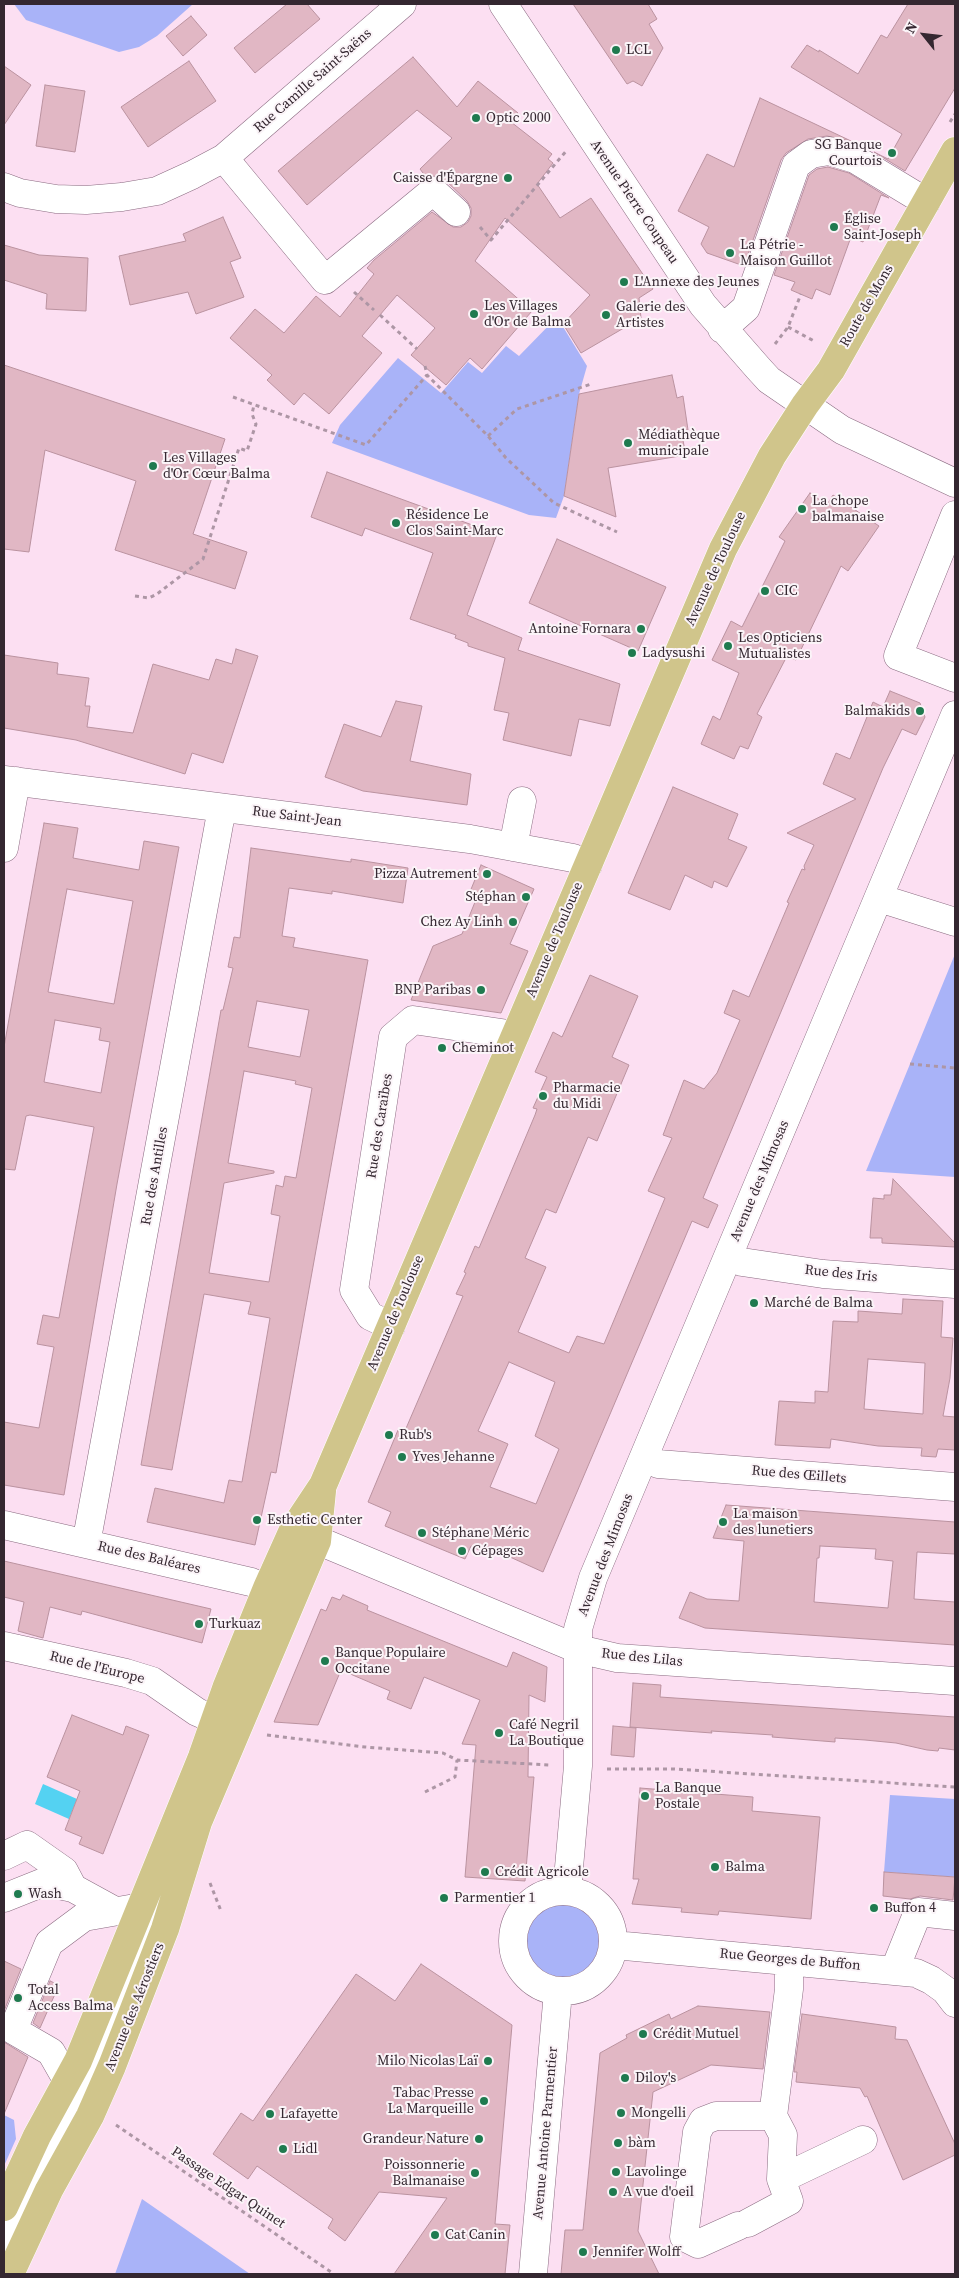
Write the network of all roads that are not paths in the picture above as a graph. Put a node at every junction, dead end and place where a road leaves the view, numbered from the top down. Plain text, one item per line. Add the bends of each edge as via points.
1 (503, 4) edge
2 (394, 6) edge
3 (955, 151) edge
4 (224, 158) junction
5 (4, 187) edge
6 (926, 202) junction
7 (456, 212) road end
8 (722, 329) junction
9 (805, 405) junction
10 (955, 482) edge
11 (955, 514) edge
12 (955, 678) edge
13 (955, 717) edge
14 (10, 781) edge
15 (522, 801) dead end
16 (222, 808) junction
17 (513, 847) junction
18 (4, 848) edge
19 (588, 865) junction
20 (879, 898) junction
21 (955, 922) edge
22 (515, 1035) junction
23 (729, 1256) junction
24 (955, 1284) edge
25 (391, 1326) junction
26 (644, 1458) junction
27 (955, 1487) edge
28 (4, 1525) edge
29 (305, 1536) junction
30 (86, 1544) junction
31 (279, 1593) junction
32 (4, 1646) edge
33 (578, 1649) junction
34 (955, 1681) edge
35 (237, 1728) junction
36 (166, 1847) junction
37 (4, 1856) edge
38 (73, 1888) junction
39 (567, 1890) junction
40 (4, 1898) edge
41 (128, 1909) junction
42 (955, 1916) edge
43 (614, 1945) junction
44 (789, 1961) junction
45 (895, 1970) junction
46 (558, 1992) junction
47 (955, 2003) edge
48 (8, 2027) edge
49 (67, 2080) junction
50 (773, 2116) junction
51 (863, 2140) dead end
52 (781, 2179) junction
53 (4, 2207) edge
54 (4, 2253) edge
55 (10, 2274) edge
56 (533, 2274) edge

1 - 8 street, Avenue Pierre Coupeau
2 - 4 street, Rue Camille Saint-Saëns
3 - 6 main road, Route de Mons
4 - 5 street, Rue Camille Saint-Saëns via 157,191 122,197 56,199
4 - 7 street via 336,283 433,191
6 - 8 street via 856,160 829,151 811,154 796,165 746,308
6 - 9 main road, Route de Mons via 831,370
8 - 9 street, Avenue Pierre Coupeau via 769,380
9 - 10 street, Avenue Pierre Coupeau via 842,430
9 - 19 main road, Avenue de Toulouse via 768,464 723,549
11 - 12 street via 898,656
13 - 20 street, Avenue des Mimosas
14 - 16 street, Rue Saint-Jean
14 - 18 street
15 - 17 street
16 - 17 street, Rue Saint-Jean
16 - 30 street, Rue des Antilles
17 - 19 street, Rue Saint-Jean via 573,858
19 - 22 main road, Avenue de Toulouse
20 - 21 street
20 - 23 street, Avenue des Mimosas
22 - 25 main road, Avenue de Toulouse
22 - 25 street, Rue des Caraïbes via 413,1020 394,1036 354,1290 370,1316
23 - 24 street, Rue des Iris via 742,1262 823,1274
23 - 26 street, Avenue des Mimosas
25 - 29 main road, Avenue de Toulouse via 323,1484
26 - 27 street, Rue des Œillets via 658,1464
26 - 33 street, Avenue des Mimosas via 593,1578 578,1629
28 - 30 street, Rue des Baléares
29 - 31 main road, Avenue de Toulouse
29 - 33 street, Rue des Lilas
30 - 31 street, Rue des Baléares via 245,1581
31 - 35 main road, Avenue de Toulouse
32 - 35 street, Rue de l'Europe via 126,1672 152,1682 197,1712
33 - 34 street, Rue des Lilas via 617,1658
33 - 39 street via 578,1766
35 - 36 main road via 202,1757
35 - 55 main road, Avenue des Aérostiers via 198,1822 165,1929 112,2066
36 - 41 main road
36 - 54 street via 145,1942 77,2106 25,2204
37 - 38 street via 27,1845 64,1871
38 - 40 street via 44,1882
38 - 41 street
39 - 43 street via 586,1896 601,1908 611,1925
39 - 46 street via 536,1898 524,1908 512,1938 513,1951 524,1974 534,1983
41 - 48 street via 84,1917 49,1943
41 - 49 main road via 78,2061
42 - 45 street via 918,1912
43 - 44 street, Rue Georges de Buffon
43 - 46 street via 610,1960 589,1985
44 - 45 street, Rue Georges de Buffon
44 - 50 street via 790,1989
45 - 47 street, Rue Georges de Buffon via 916,1973 931,1980
46 - 56 street, Avenue Antoine Parmentier
48 - 49 street via 51,2052
49 - 53 main road
50 - 52 street via 783,2135
50 - 52 street via 716,2116 703,2121 696,2132 684,2237 698,2244 788,2202
51 - 52 street

